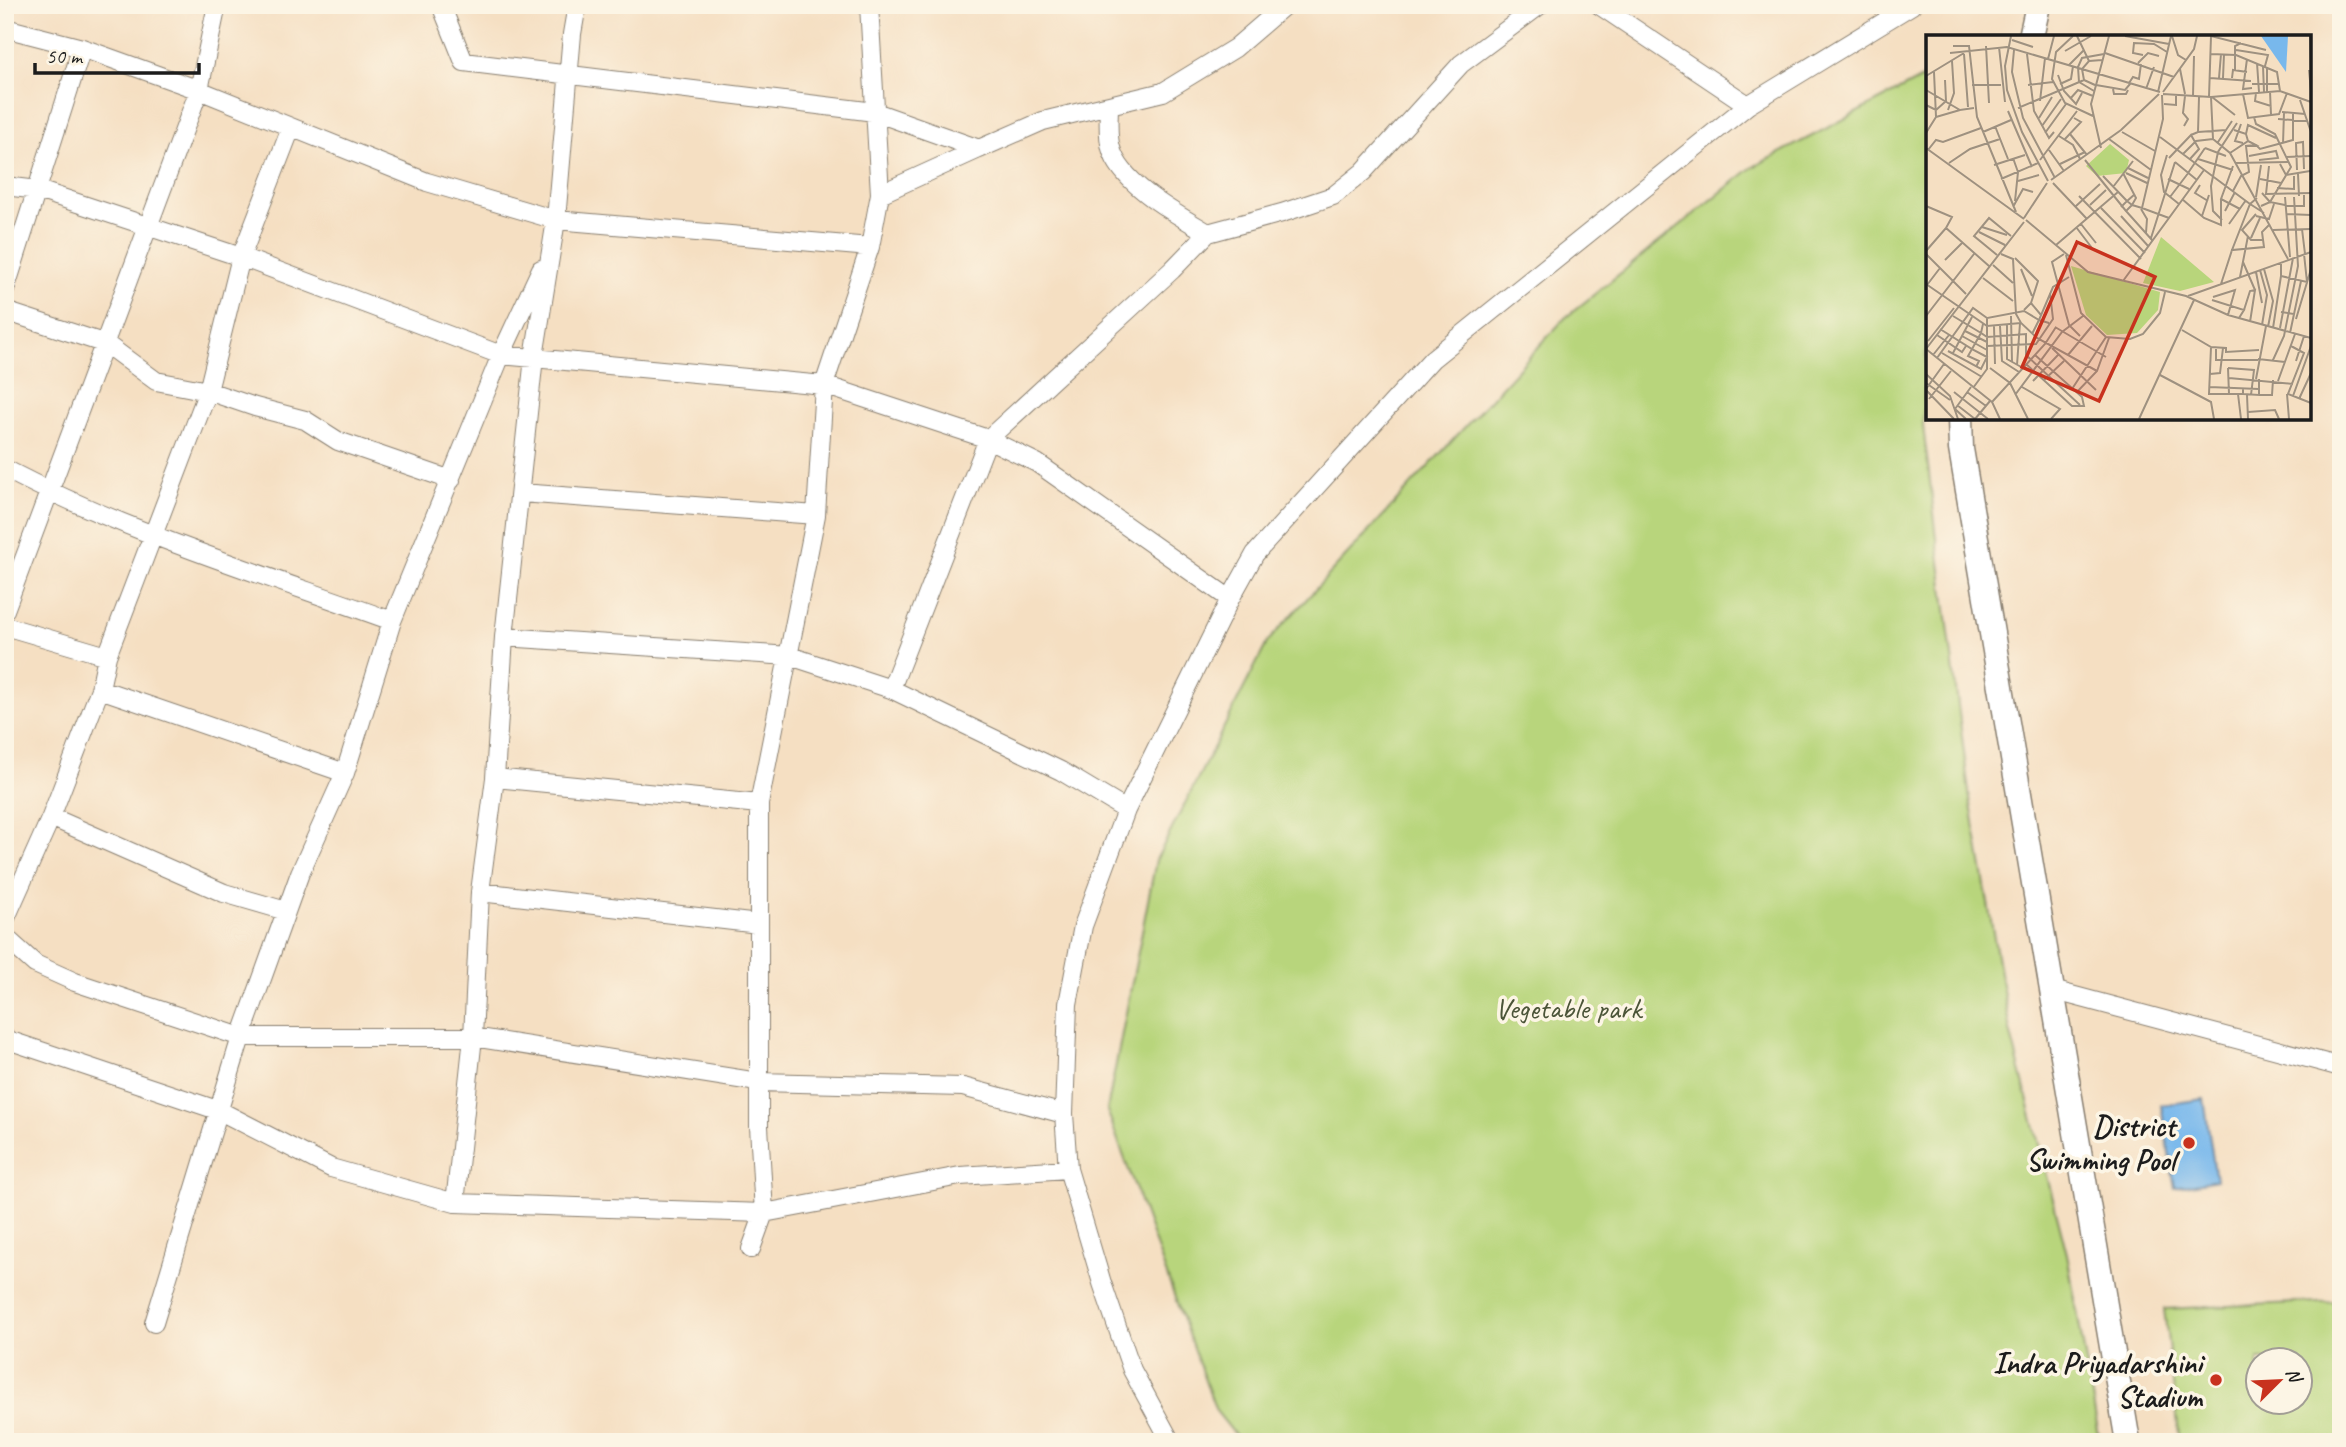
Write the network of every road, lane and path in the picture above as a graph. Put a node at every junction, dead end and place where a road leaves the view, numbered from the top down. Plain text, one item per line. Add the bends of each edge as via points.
1 (217, 5) edge
2 (441, 5) edge
3 (577, 5) edge
4 (869, 5) edge
5 (1285, 5) edge
6 (1540, 5) edge
7 (1599, 5) edge
8 (1912, 5) edge
9 (2038, 5) edge
10 (5, 28) edge
11 (2031, 35) edge
12 (82, 48) junction
13 (568, 75) junction
14 (199, 90) junction
15 (1108, 105) junction
16 (1748, 105) junction
17 (875, 112) junction
18 (291, 128) junction
19 (979, 149) junction
20 (5, 186) edge
21 (38, 190) junction
22 (880, 194) junction
23 (556, 220) junction
24 (149, 226) junction
25 (1208, 233) junction
26 (870, 247) junction
27 (549, 251) junction
28 (240, 257) junction
29 (5, 290) edge
30 (5, 311) edge
31 (106, 344) junction
32 (501, 355) junction
33 (534, 357) junction
34 (824, 385) junction
35 (208, 391) junction
36 (1960, 420) edge
37 (988, 439) junction
38 (5, 469) edge
39 (450, 480) junction
40 (48, 491) junction
41 (521, 493) junction
42 (816, 515) junction
43 (153, 535) junction
44 (1230, 599) junction
45 (5, 610) edge
46 (392, 621) junction
47 (5, 626) edge
48 (505, 637) junction
49 (107, 656) junction
50 (790, 656) junction
51 (100, 689) junction
52 (891, 689) junction
53 (345, 773) junction
54 (495, 778) junction
55 (760, 804) junction
56 (1126, 810) junction
57 (51, 817) junction
58 (480, 892) junction
59 (286, 911) junction
60 (5, 920) edge
61 (759, 924) junction
62 (5, 937) edge
63 (2052, 990) junction
64 (242, 1037) junction
65 (473, 1037) junction
66 (5, 1038) edge
67 (2341, 1067) edge
68 (758, 1082) junction
69 (220, 1111) junction
70 (1064, 1114) junction
71 (1068, 1169) junction
72 (454, 1203) junction
73 (764, 1213) junction
74 (751, 1249) dead end
75 (154, 1323) dead end
76 (1171, 1442) edge
77 (2128, 1442) edge

1 - 14 street
2 - 13 street via 464,62
3 - 13 street
4 - 17 street
5 - 15 street via 1235,48 1163,92
6 - 25 street via 1461,64 1363,172 1333,196
7 - 16 street
8 - 16 street
9 - 11 main road
10 - 12 street
12 - 14 street
12 - 21 street
13 - 17 street
13 - 23 street
14 - 18 street
14 - 24 street
15 - 19 street via 1043,121
15 - 25 street via 1111,149 1122,171
16 - 44 street via 1432,359 1255,554
17 - 19 street
17 - 22 street
18 - 23 street via 427,182
18 - 28 street
19 - 22 street
20 - 21 street
21 - 24 street
21 - 29 street
22 - 26 street
23 - 26 street
23 - 27 street
24 - 28 street
24 - 31 street
25 - 37 street
26 - 34 street
27 - 32 street
27 - 33 street
28 - 32 street
28 - 35 street
30 - 31 street
31 - 35 street via 156,381
31 - 40 street
32 - 33 street
32 - 39 street
33 - 34 street
33 - 41 street
34 - 37 street
34 - 42 street
35 - 39 street via 305,420 338,442
35 - 43 street
36 - 63 main road via 1961,449
37 - 44 street via 1037,463
37 - 52 street
38 - 40 street
39 - 46 street
40 - 43 street
40 - 45 street
41 - 42 street
41 - 48 street
42 - 50 street
43 - 46 street
43 - 49 street
44 - 56 street
46 - 53 street
47 - 49 street
48 - 50 street
48 - 54 street
49 - 51 street
50 - 52 street
50 - 55 street
51 - 53 street
51 - 57 street
52 - 56 street via 1061,771
53 - 59 street
54 - 55 street
54 - 58 street
55 - 61 street
56 - 70 street via 1083,926 1068,1004
57 - 59 street via 224,893
57 - 60 street
58 - 61 street
58 - 65 street
59 - 64 street
61 - 68 street
62 - 64 street via 34,964 75,982
63 - 67 street
63 - 77 main road
64 - 65 street
64 - 69 street
65 - 68 street
65 - 72 street
66 - 69 street
68 - 70 street via 963,1087
68 - 73 street
69 - 72 street via 331,1168
69 - 75 street
70 - 71 street
71 - 73 street via 960,1176
71 - 76 street via 1132,1370
72 - 73 street
73 - 74 street

